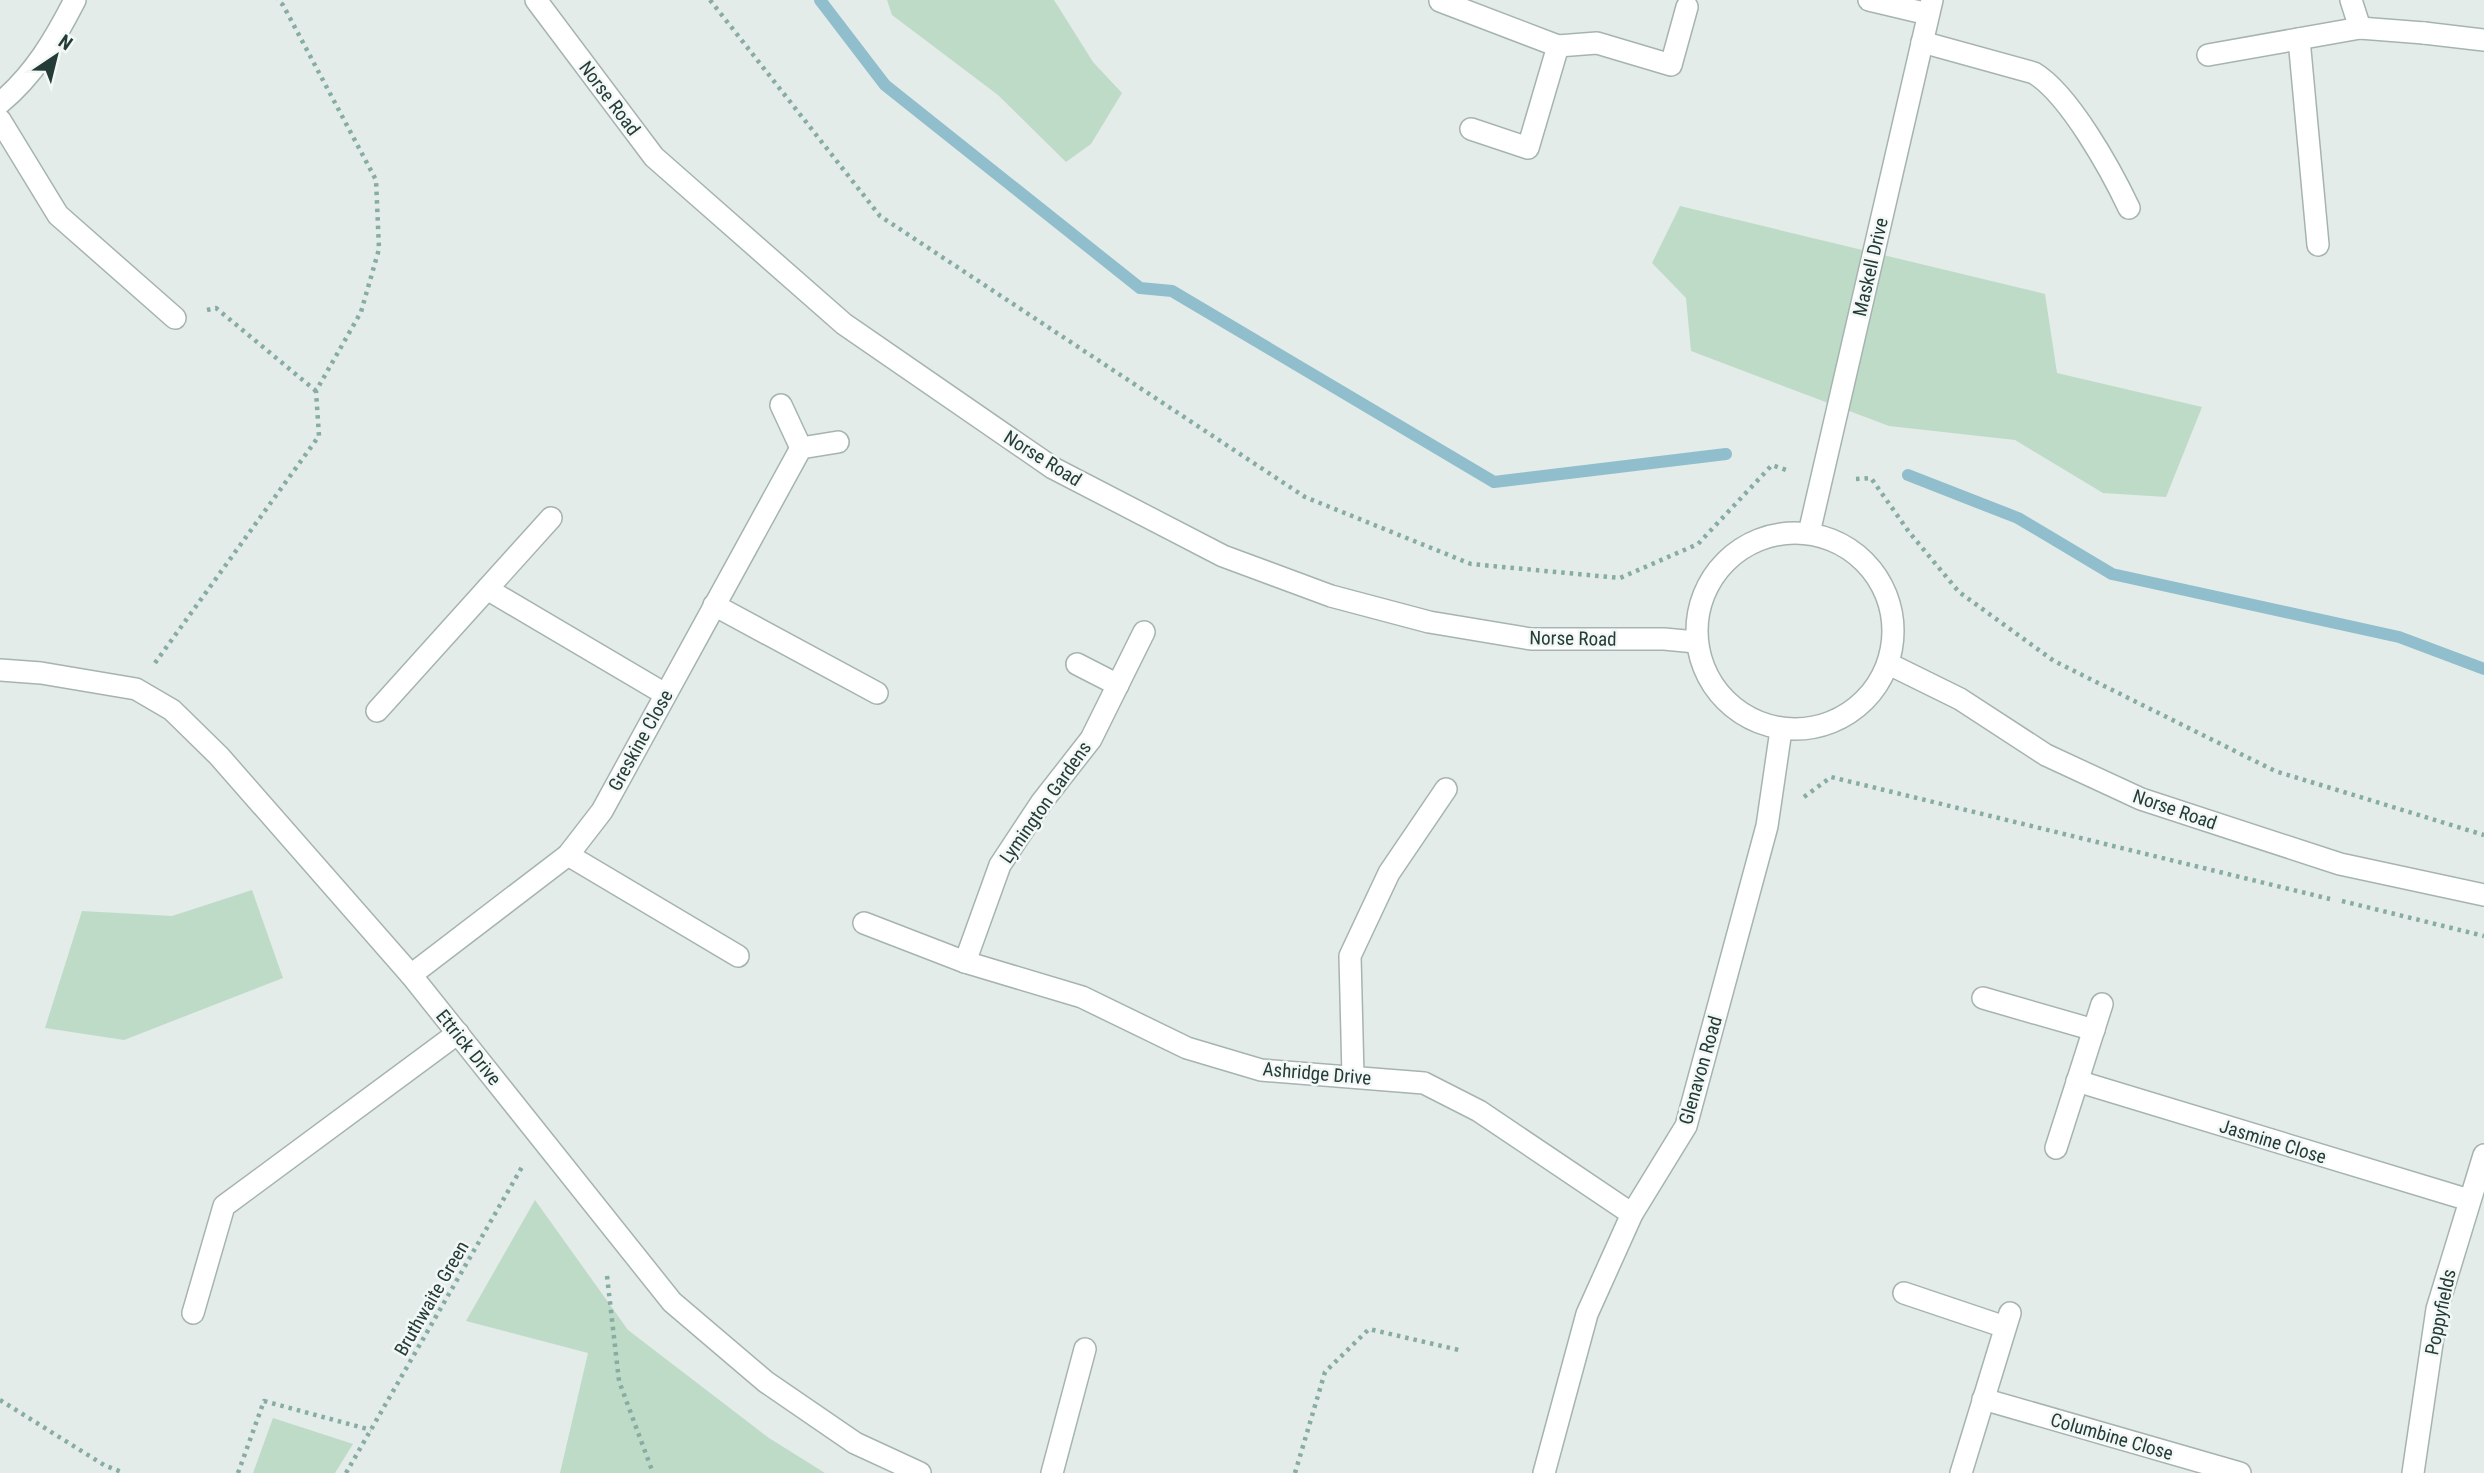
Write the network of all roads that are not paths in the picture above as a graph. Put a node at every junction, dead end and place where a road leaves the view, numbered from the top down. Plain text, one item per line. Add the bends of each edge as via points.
1 (75, 0) edge
2 (536, 0) edge
3 (1869, 0) edge
4 (2351, 0) edge
5 (1439, 1) edge
6 (1687, 7) dead end
7 (1930, 7) edge
8 (1493, 10) edge
9 (2360, 28) junction
10 (2299, 39) junction
11 (2484, 40) edge
12 (1922, 42) junction
13 (1558, 46) junction
14 (2208, 55) dead end
15 (0, 103) edge
16 (0, 120) edge
17 (1471, 129) dead end
18 (2129, 208) dead end
19 (2318, 245) dead end
20 (176, 318) road end
21 (781, 405) dead end
22 (838, 442) dead end
23 (801, 448) junction
24 (551, 518) dead end
25 (1809, 533) junction
26 (488, 589) junction
27 (714, 606) junction
28 (1144, 632) dead end
29 (1696, 642) junction
30 (1077, 664) dead end
31 (1889, 664) junction
32 (0, 670) edge
33 (1118, 685) junction
34 (665, 694) junction
35 (877, 694) dead end
36 (377, 711) dead end
37 (1781, 730) junction
38 (1446, 789) dead end
39 (568, 855) junction
40 (2484, 895) edge
41 (864, 923) dead end
42 (738, 956) dead end
43 (965, 962) junction
44 (411, 975) junction
45 (1983, 998) dead end
46 (2102, 1004) dead end
47 (2094, 1030) junction
48 (458, 1033) junction
49 (1353, 1076) junction
50 (2077, 1081) junction
51 (2056, 1149) dead end
52 (2484, 1155) edge
53 (2469, 1200) junction
54 (1632, 1214) junction
55 (1904, 1293) dead end
56 (193, 1313) dead end
57 (1085, 1349) dead end
58 (1983, 1399) junction
59 (920, 1473) edge
60 (1052, 1473) edge
61 (1544, 1473) edge
62 (1961, 1473) edge
63 (2240, 1473) edge
64 (2413, 1473) edge

1 - 15 street via 24,83
2 - 29 street, Norse Road via 654,157 844,324 1054,468 1223,556 1331,596 1404,616 1531,639
3 - 7 street
4 - 9 street
5 - 8 street
6 - 13 street via 1671,65 1597,43
7 - 12 street, Maskell Drive
8 - 13 street
9 - 10 street
9 - 11 street
10 - 14 street
10 - 19 street
12 - 18 street via 2034,73 2049,82
12 - 25 street, Maskell Drive
13 - 17 street via 1528,148
16 - 20 street via 58,215
21 - 23 street
22 - 23 street
23 - 27 street, Greskine Close
24 - 26 street
25 - 29 street via 1774,534 1737,551 1701,598
25 - 31 street via 1853,551 1886,592 1894,629
26 - 34 street
26 - 36 street
27 - 34 street, Greskine Close
27 - 35 street
28 - 33 street, Lymington Gardens
29 - 37 street via 1712,685 1743,715
30 - 33 street
31 - 37 street via 1867,700 1825,726
31 - 40 street, Norse Road via 1960,699 2046,755 2141,799 2340,864
32 - 44 street, Ettrick Drive via 136,689 172,710 219,756
33 - 43 street, Lymington Gardens via 1091,739 1000,865
34 - 39 street, Greskine Close via 602,811
37 - 54 street, Glenavon Road via 1768,826 1686,1126
38 - 49 street via 1388,873 1350,956
39 - 42 street
39 - 44 street, Greskine Close
41 - 43 street, Ashridge Drive
43 - 49 street, Ashridge Drive via 1083,997 1200,1052 1262,1070
44 - 48 street, Ettrick Drive
45 - 47 street
46 - 47 street
47 - 50 street
48 - 56 street via 224,1206
48 - 59 street, Ettrick Drive via 672,1302 766,1382 855,1443
49 - 54 street, Ashridge Drive via 1424,1083 1479,1111
50 - 51 street
50 - 53 street, Jasmine Close
52 - 53 street, Poppyfields
53 - 64 street, Poppyfields via 2437,1309
54 - 61 street, Glenavon Road via 1587,1314
55 - 58 street via 2007,1320
57 - 60 street
58 - 62 street
58 - 63 street, Columbine Close

